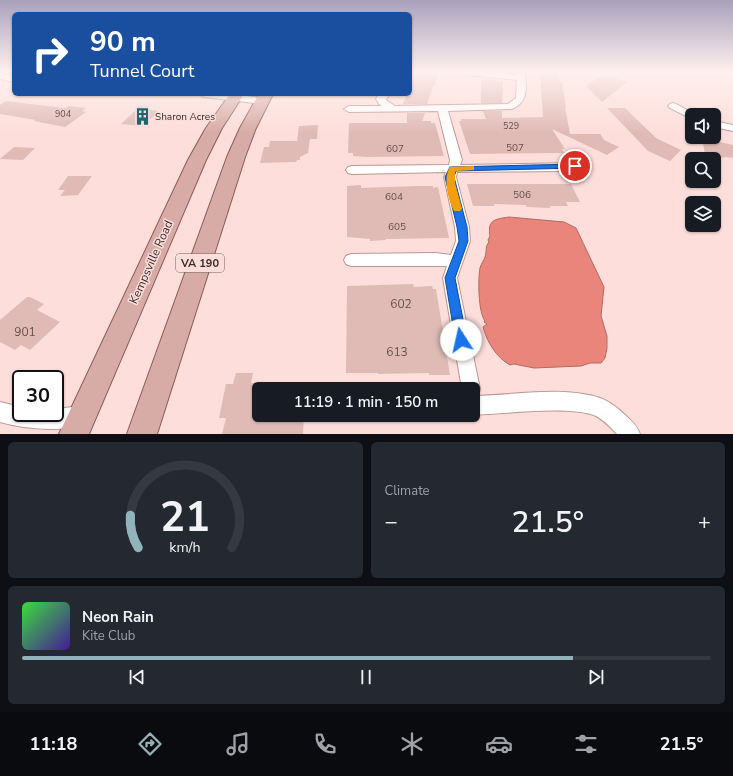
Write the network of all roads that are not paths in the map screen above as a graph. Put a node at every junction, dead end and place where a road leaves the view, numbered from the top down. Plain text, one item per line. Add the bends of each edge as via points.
1 (521, 92) edge
2 (236, 96) edge
3 (383, 96) edge
4 (264, 97) edge
5 (673, 106) dead end
6 (394, 108) junction
7 (442, 108) junction
8 (349, 109) dead end
9 (685, 112) edge
10 (721, 125) edge
11 (733, 128) edge
12 (575, 166) dead end
13 (453, 169) junction
14 (352, 170) dead end
15 (351, 260) dead end
16 (457, 261) junction
17 (470, 382) edge
18 (480, 400) edge
19 (0, 412) edge
20 (78, 425) edge
21 (142, 434) edge
22 (630, 434) edge

1 - 7 street via 520,102 514,106
2 - 4 street
2 - 20 main road, Kempsville Road via 214,128 197,160
3 - 6 street via 382,102
4 - 21 main road, VA 190 via 236,158
5 - 9 street
6 - 7 street
6 - 8 street
7 - 13 street via 456,160
10 - 11 street
12 - 13 street
13 - 14 street
13 - 16 street via 450,177 464,241
15 - 16 street
16 - 17 street via 450,278
18 - 22 street via 592,406 607,413
19 - 20 street

